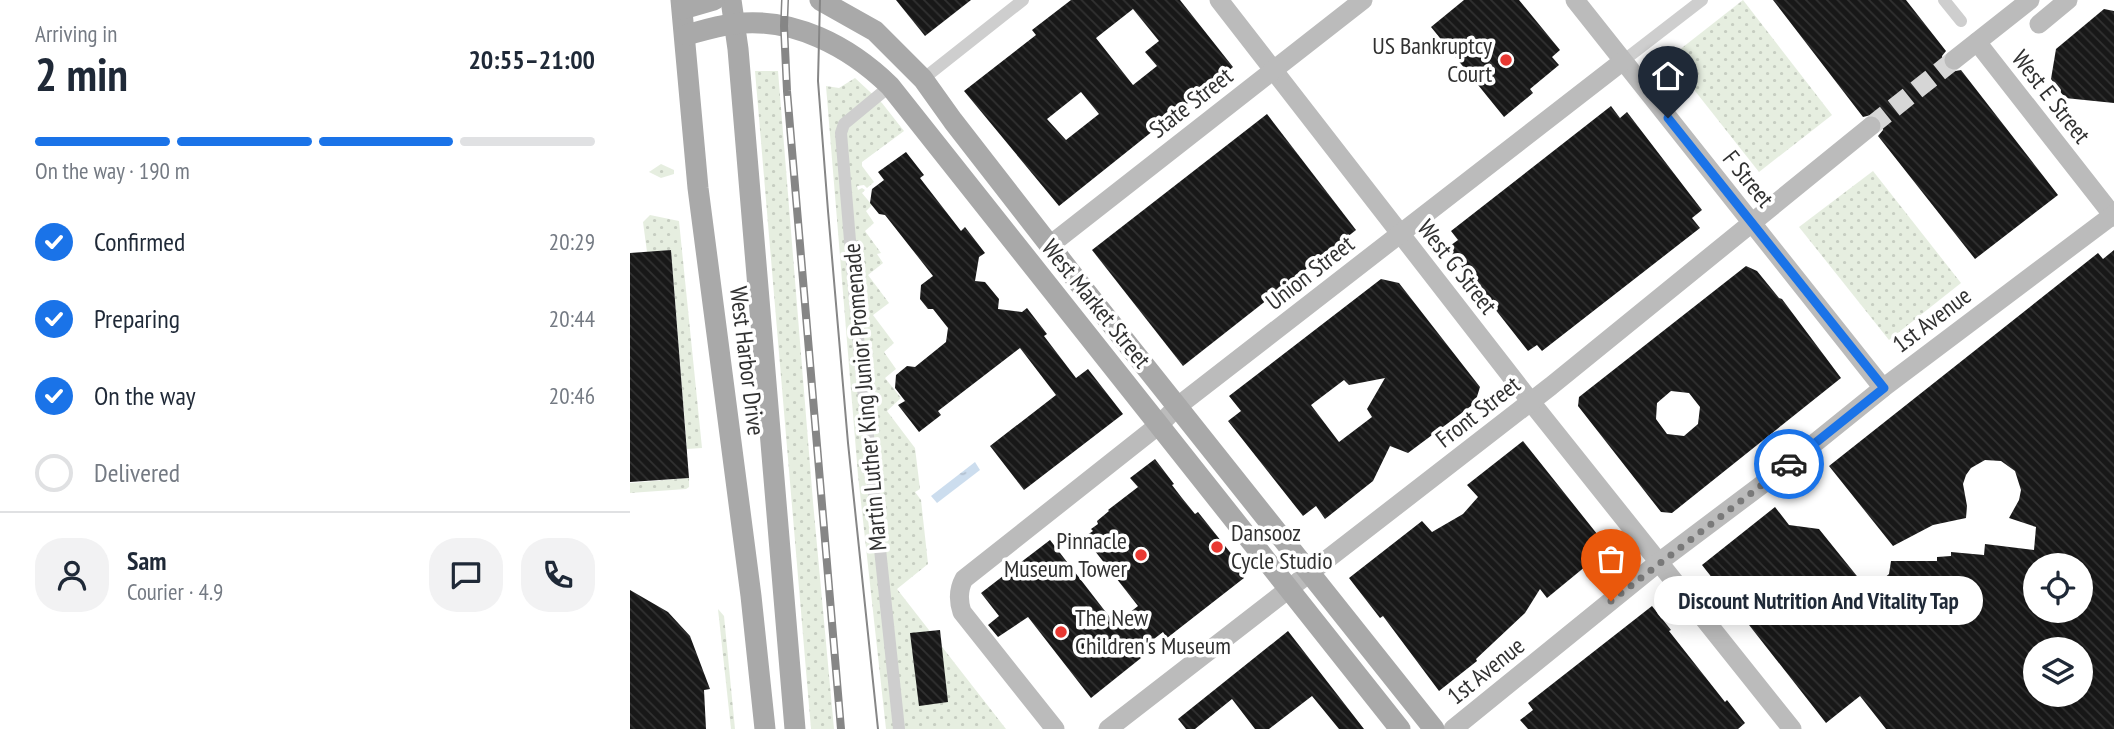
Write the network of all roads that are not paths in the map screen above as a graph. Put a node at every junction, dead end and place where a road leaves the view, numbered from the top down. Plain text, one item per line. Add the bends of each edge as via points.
1 (714, 0) edge
2 (731, 0) edge
3 (820, 0) edge
4 (1023, 0) edge
5 (1219, 0) edge
6 (1363, 0) edge
7 (1575, 0) edge
8 (1702, 0) edge
9 (1944, 0) edge
10 (2030, 0) edge
11 (2068, 0) edge
12 (682, 5) edge
13 (1961, 21) dead end
14 (734, 23) junction
15 (2039, 24) dead end
16 (686, 35) junction
17 (1977, 43) junction
18 (1623, 61) junction
19 (1954, 61) tunnel mouth
20 (1273, 70) junction
21 (923, 79) junction
22 (890, 86) junction
23 (1871, 126) tunnel mouth
24 (980, 198) junction
25 (2113, 216) edge
26 (1751, 222) junction
27 (1400, 234) junction
28 (1050, 245) junction
29 (1019, 250) junction
30 (1072, 274) junction
31 (1884, 388) junction
32 (1531, 402) junction
33 (1178, 406) junction
34 (1160, 424) junction
35 (1659, 562) junction
36 (1310, 573) junction
37 (1289, 589) junction
38 (765, 729) edge
39 (795, 729) edge
40 (899, 729) edge
41 (1055, 729) edge
42 (1108, 729) edge
43 (1400, 729) edge
44 (1434, 729) edge
45 (1453, 729) edge
46 (1791, 729) edge

1 - 12 main road
2 - 14 main road, West Harbor Drive
3 - 21 main road, West Market Street via 875,31
4 - 21 street
5 - 20 main road, West G Street
6 - 20 main road, State Street
7 - 18 main road, F Street
8 - 18 street, Union Street
9 - 13 street
10 - 17 main road
11 - 15 main road
12 - 16 main road, West Harbor Drive
14 - 16 main road, West Market Street
14 - 22 main road, West Market Street via 784,26 819,37 860,59
14 - 39 main road, West Harbor Drive
16 - 38 main road, West Harbor Drive via 698,188
17 - 19 main road
17 - 25 main road, West E Street
18 - 26 main road, F Street
18 - 27 main road, Union Street
20 - 27 main road, West G Street
20 - 28 main road, State Street
21 - 28 main road, West Market Street
22 - 24 main road, West Market Street
22 - 40 street, Martin Luther King Junior Promenade via 844,124 841,133
23 - 26 main road, Front Street
24 - 28 main road via 1002,206 1023,230
24 - 29 main road, West Market Street
25 - 31 main road, 1st Avenue
26 - 31 main road, F Street
26 - 32 main road, Front Street
27 - 32 main road, West G Street
27 - 33 main road, Union Street
28 - 30 main road, West Market Street
29 - 30 main road via 1033,251
29 - 34 main road, West Market Street
30 - 33 main road, West Market Street
31 - 35 main road, 1st Avenue
32 - 35 main road, West G Street
32 - 36 main road, Front Street
33 - 34 main road, Union Street
33 - 36 main road, West Market Street
34 - 37 main road, West Market Street
34 - 41 main road, Union Street via 970,573 960,586 962,612
35 - 45 main road, 1st Avenue
35 - 46 main road, West G Street
36 - 37 main road, Front Street
36 - 44 main road, West Market Street
37 - 42 main road, Front Street
37 - 43 main road, West Market Street

